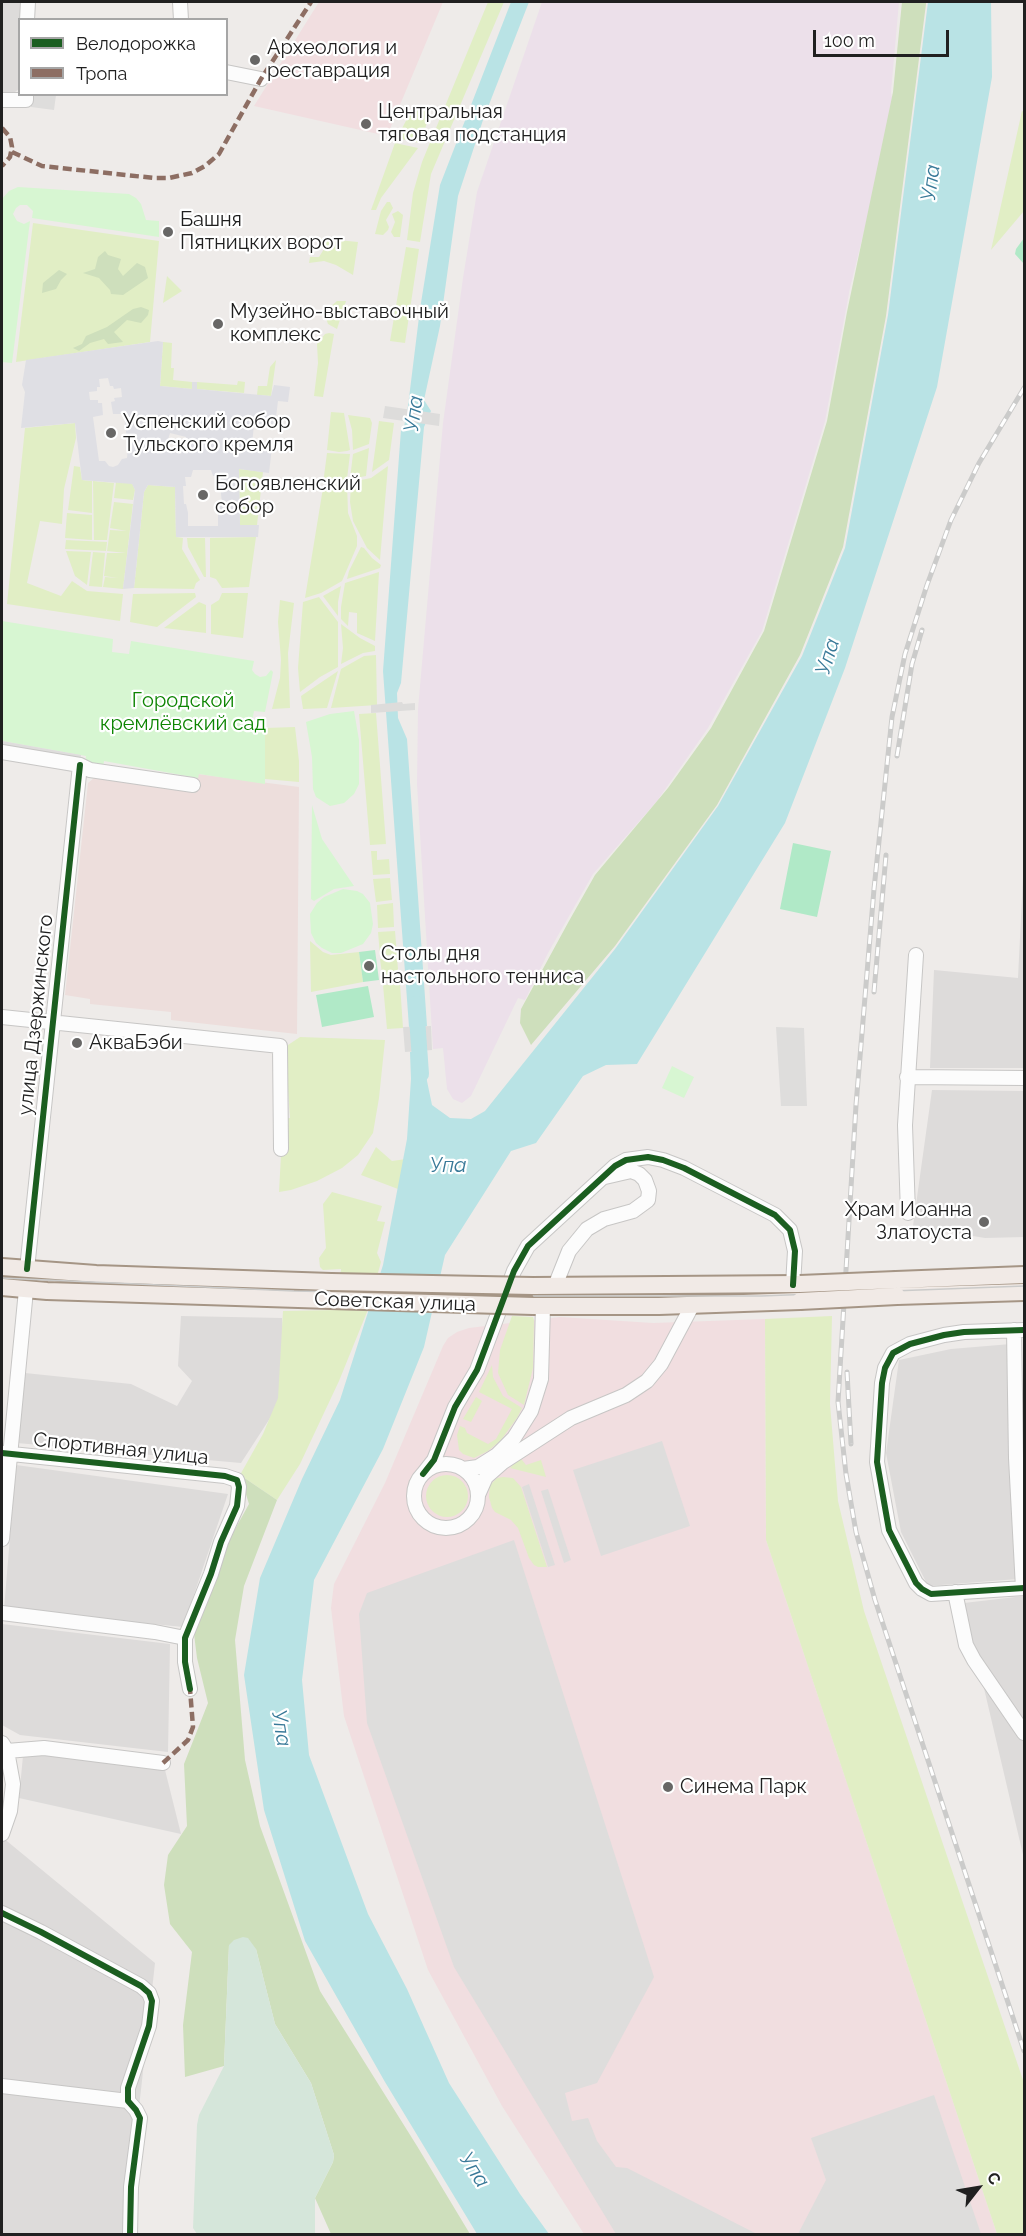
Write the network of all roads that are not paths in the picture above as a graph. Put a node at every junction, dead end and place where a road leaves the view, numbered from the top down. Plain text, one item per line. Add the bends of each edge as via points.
1 (28, 2) edge
2 (180, 2) edge
3 (27, 18) edge
4 (181, 18) edge
5 (228, 72) edge
6 (261, 79) dead end
7 (26, 97) edge
8 (2, 100) edge
9 (2, 752) edge
10 (80, 765) junction
11 (193, 785) dead end
12 (916, 955) dead end
13 (2, 1017) edge
14 (52, 1023) junction
15 (907, 1077) junction
16 (1024, 1078) edge
17 (281, 1149) dead end
18 (603, 1177) junction
19 (908, 1213) dead end
20 (2, 1267) edge
21 (27, 1269) junction
22 (1024, 1275) edge
23 (555, 1286) junction
24 (2, 1287) edge
25 (896, 1288) junction
26 (26, 1290) junction
27 (798, 1290) junction
28 (1024, 1292) edge
29 (693, 1304) junction
30 (538, 1306) junction
31 (1019, 1330) edge
32 (447, 1424) junction
33 (5, 1454) edge
34 (461, 1468) junction
35 (423, 1474) junction
36 (478, 1495) junction
37 (2, 1539) edge
38 (1024, 1588) edge
39 (955, 1592) junction
40 (2, 1613) edge
41 (185, 1638) junction
42 (190, 1689) dead end
43 (1024, 1733) edge
44 (4, 1747) edge
45 (163, 1763) dead end
46 (2, 1834) edge
47 (2, 1913) edge
48 (2, 2086) edge
49 (128, 2101) junction
50 (130, 2235) edge

1 - 3 street
2 - 4 street
5 - 6 street
7 - 8 street
9 - 10 street
10 - 11 street via 90,770
10 - 14 street, улица Дзержинского
12 - 15 street
13 - 14 street
14 - 17 street via 280,1046
14 - 21 street, улица Дзержинского
15 - 16 street
15 - 19 street
18 - 23 street via 631,1171 639,1174 649,1191 648,1200 633,1211 604,1219 587,1229 569,1251
18 - 27 street via 626,1160 663,1160 775,1215 790,1230
18 - 32 street via 538,1236 522,1256 477,1370
20 - 21 main road, Советская улица
21 - 23 main road, Советская улица, bridge via 331,1282
21 - 26 main road, улица Дзержинского
22 - 25 main road
23 - 27 main road, Советская улица
24 - 26 main road, Советская улица
25 - 27 main road, Советская улица, bridge
25 - 28 main road
26 - 30 main road, Советская улица, bridge
26 - 33 street, улица Дзержинского
27 - 29 main road, Советская улица
29 - 30 main road, Советская улица
29 - 36 street via 661,1364 647,1381 626,1395 571,1418 503,1462 486,1477
30 - 34 street via 541,1379 531,1411 514,1438 497,1455 478,1467
31 - 38 street via 1016,1458
31 - 39 street via 964,1332 910,1344 893,1353 885,1368 877,1462 889,1530 916,1583 931,1594
32 - 34 street via 449,1452
32 - 35 street via 434,1460
33 - 37 street, улица Дзержинского
33 - 41 street, Спортивная улица via 237,1480 237,1506
34 - 35 street via 439,1465
34 - 36 street via 474,1480
35 - 36 street via 414,1493 415,1503 419,1513 435,1526 445,1528 464,1523 476,1508
38 - 39 street
39 - 43 street via 966,1645
40 - 41 street
41 - 42 street
44 - 45 street via 44,1748
44 - 46 street via 12,1784 10,1811
47 - 49 street via 149,1993 149,2026 128,2088
48 - 49 street
49 - 50 street via 140,2118 131,2187

